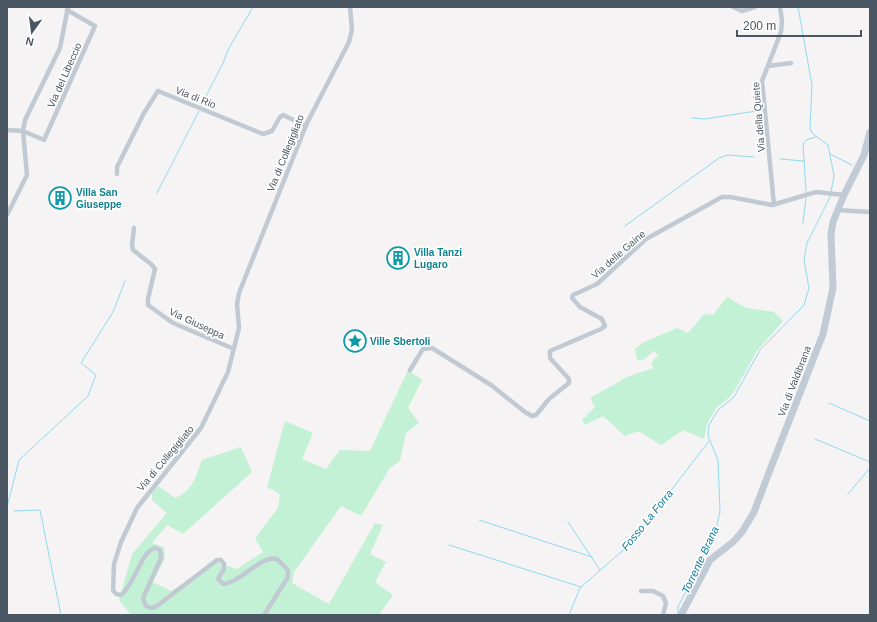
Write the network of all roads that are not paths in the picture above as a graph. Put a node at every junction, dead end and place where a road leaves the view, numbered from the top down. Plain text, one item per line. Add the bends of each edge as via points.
1 (350, 7) edge
2 (733, 7) edge
3 (755, 7) edge
4 (780, 7) edge
5 (68, 8) edge
6 (791, 63) dead end
7 (768, 66) junction
8 (306, 126) junction
9 (7, 130) edge
10 (23, 130) junction
11 (870, 132) edge
12 (117, 174) dead end
13 (844, 195) junction
14 (774, 205) junction
15 (837, 210) junction
16 (870, 212) edge
17 (7, 216) edge
18 (134, 228) dead end
19 (234, 349) junction
20 (410, 370) dead end
21 (641, 591) dead end
22 (264, 615) edge
23 (663, 615) edge
24 (681, 615) edge

1 - 8 street, Via di Collegigliato via 352,25 348,42
2 - 3 street via 742,11
4 - 7 street, Via della Quiete via 782,28
5 - 10 street via 60,48 29,109
5 - 10 street, Via del Libeccio via 95,26 44,140
6 - 7 street
7 - 14 street, Via della Quiete via 762,81
8 - 12 street, Via di Rio via 283,115 272,131 263,134 158,91 117,167
8 - 19 street, Via di Collegigliato via 238,294 239,325
9 - 10 street
10 - 17 street via 27,175
11 - 13 street, Via di Valdibrana via 864,155
13 - 14 street, Via delle Gaine via 827,192 808,194
13 - 15 street, Via di Valdibrana
14 - 20 street, Via delle Gaine via 744,200 727,193 646,240 597,284 573,295 572,299 576,304 601,318 605,324 601,329 550,352 550,358 569,381 568,386 551,397 536,415 532,416 491,385 432,348 423,348
15 - 16 street
15 - 24 street, Via di Valdibrana via 832,231 833,288 824,328 812,363 748,523 733,542 710,560
18 - 19 street, Via Giuseppa via 133,250 155,269 148,305 173,323
19 - 22 street, Via di Collegigliato via 228,372 202,428 133,514 116,557 113,590 117,595 124,593 146,553 153,548 160,550 162,556 143,598 148,607 157,606 217,560 224,564 218,579 223,584 269,559 279,561 289,572 286,583
21 - 23 street via 653,591 663,596 666,603

